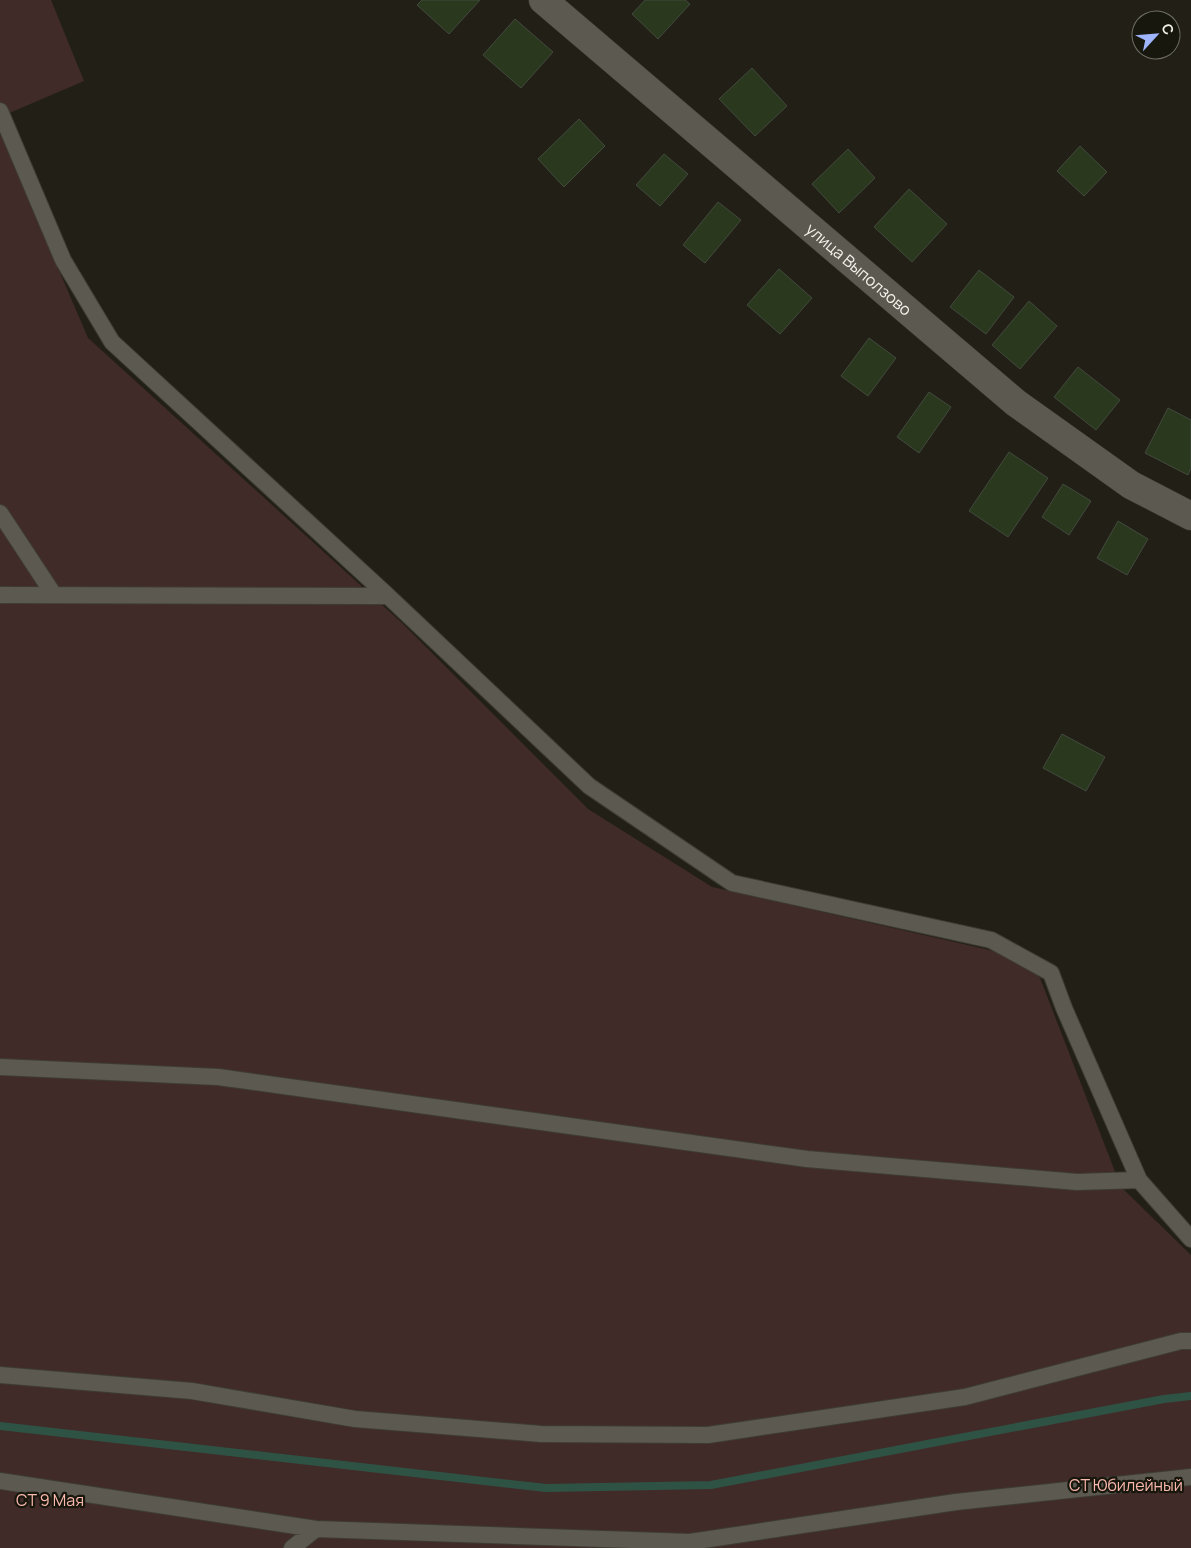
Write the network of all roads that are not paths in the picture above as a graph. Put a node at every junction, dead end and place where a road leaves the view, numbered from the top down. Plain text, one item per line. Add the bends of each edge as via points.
1 (542, 0) edge
2 (0, 111) edge
3 (0, 513) edge
4 (1191, 516) edge
5 (0, 595) edge
6 (54, 595) junction
7 (388, 596) junction
8 (0, 1067) edge
9 (1139, 1180) junction
10 (1191, 1239) edge
11 (1191, 1341) edge
12 (0, 1375) edge
13 (1191, 1477) edge
14 (0, 1481) edge
15 (316, 1529) junction
16 (292, 1548) edge

1 - 4 street, улица Выползово via 1016,403 1131,486
2 - 7 lane via 62,260 112,342
3 - 6 lane
5 - 6 lane
6 - 7 lane
7 - 9 lane via 589,786 732,883 991,940 1051,973
8 - 9 lane via 218,1077 807,1159 1077,1182
9 - 10 lane
11 - 12 lane via 965,1397 708,1436 542,1434 375,1420 192,1391
13 - 15 lane via 956,1502 690,1542
14 - 15 lane
15 - 16 lane

